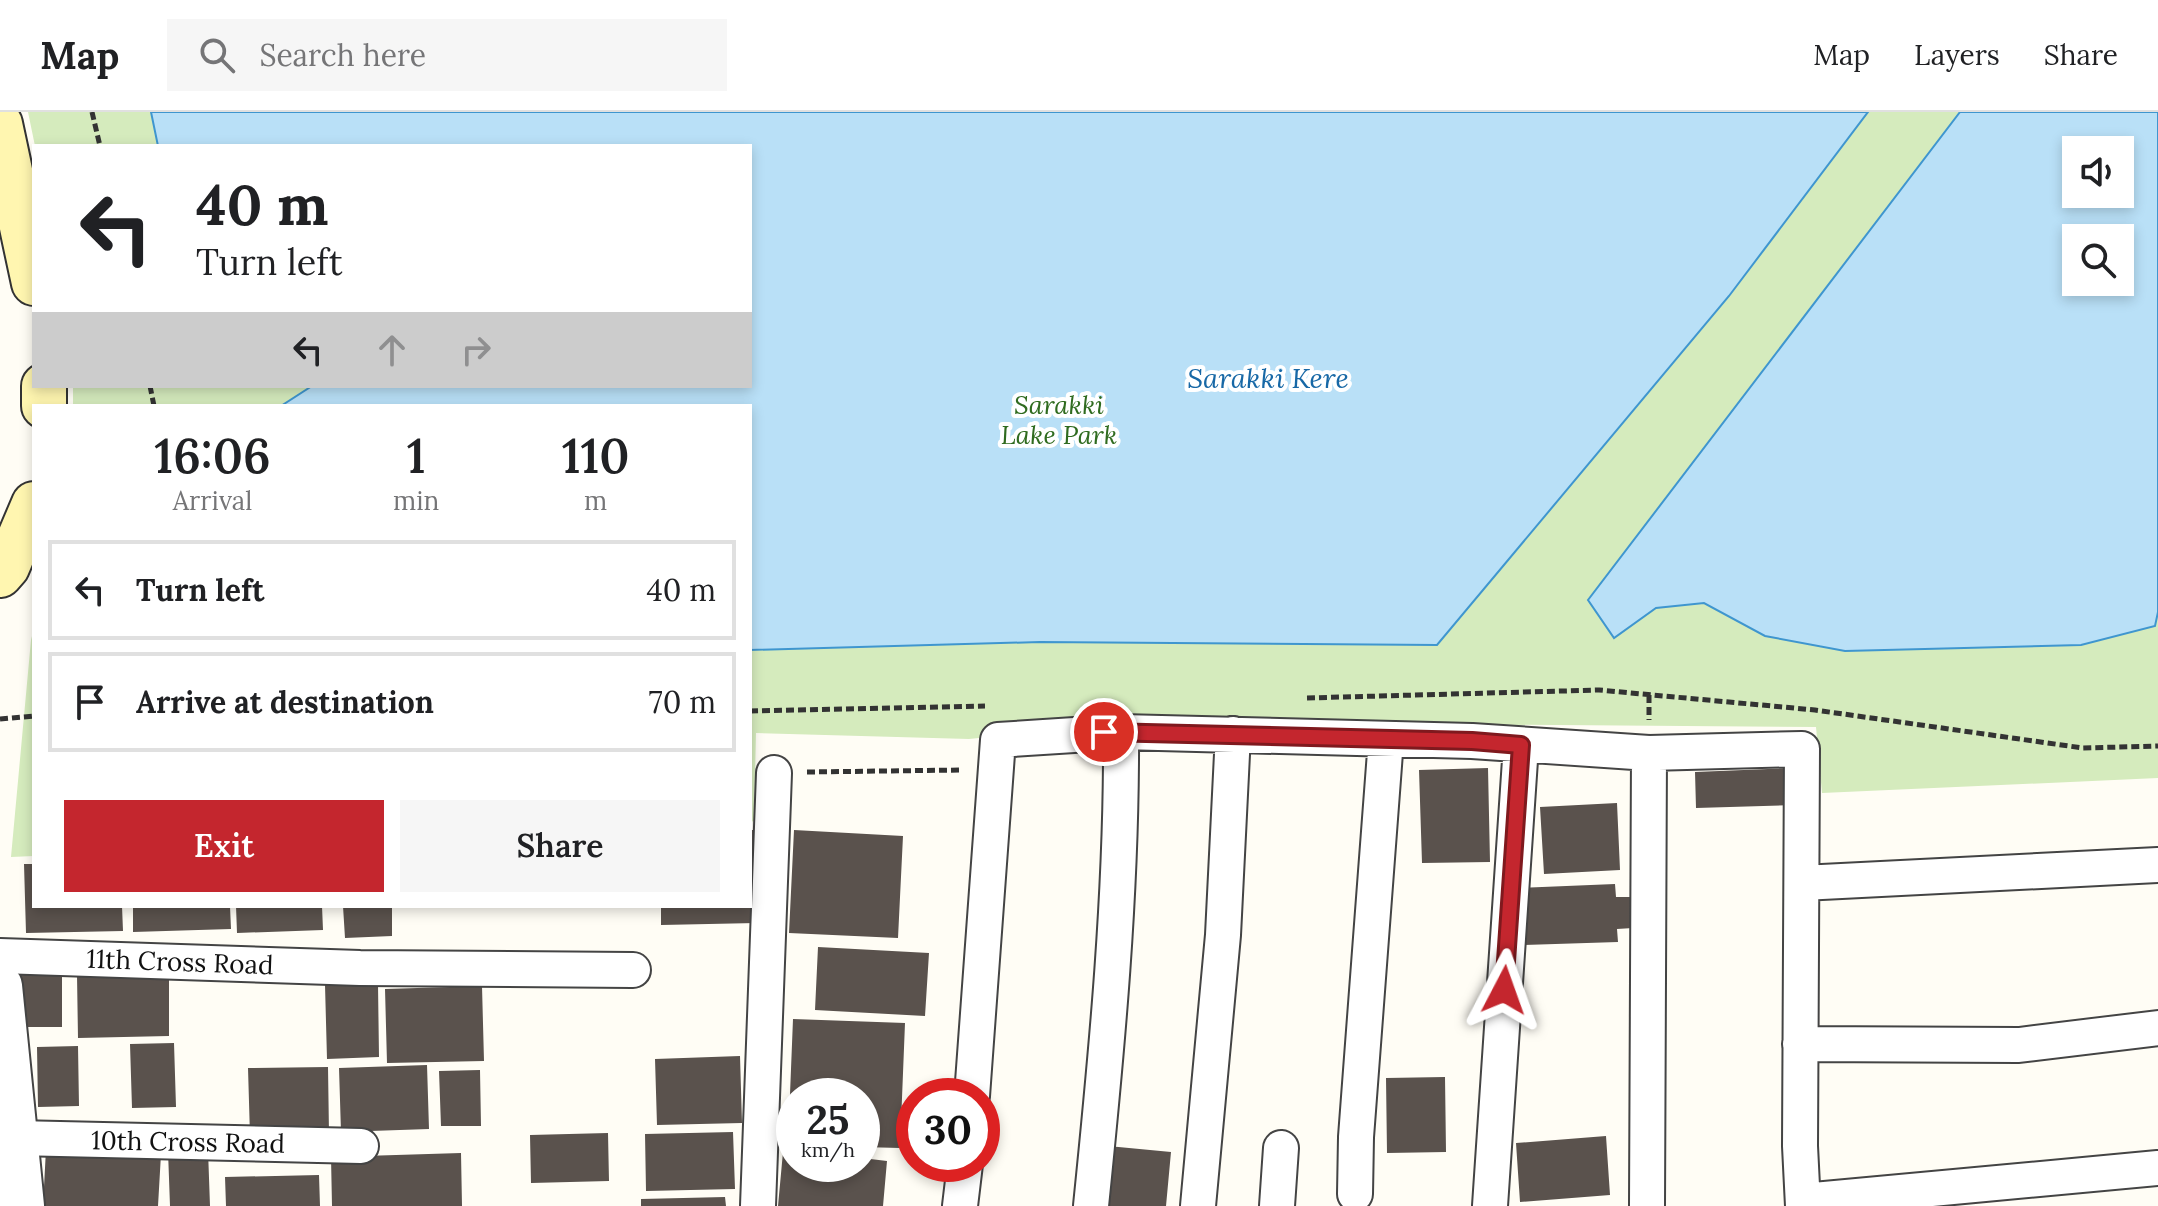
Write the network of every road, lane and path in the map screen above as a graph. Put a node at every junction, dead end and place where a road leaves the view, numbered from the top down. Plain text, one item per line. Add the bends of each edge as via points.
1 (92, 112) edge
2 (0, 124) edge
3 (100, 144) edge
4 (32, 274) edge
5 (32, 509) edge
6 (0, 575) edge
7 (32, 716) edge
8 (0, 719) edge
9 (1121, 732) junction
10 (1233, 734) junction
11 (1386, 739) junction
12 (1521, 745) junction
13 (1649, 753) junction
14 (996, 769) junction
15 (774, 773) joint
16 (2158, 865) edge
17 (1802, 883) junction
18 (0, 956) edge
19 (633, 970) dead end
20 (0, 986) edge
21 (2158, 1028) edge
22 (1800, 1044) junction
23 (973, 1078) edge
24 (16, 1138) junction
25 (361, 1146) dead end
26 (1281, 1148) dead end
27 (2158, 1168) edge
28 (963, 1182) edge
29 (1355, 1194) dead end
30 (1803, 1204) edge
31 (22, 1206) edge
32 (758, 1206) edge
33 (960, 1206) edge
34 (1091, 1206) edge
35 (1198, 1206) edge
36 (1277, 1206) edge
37 (1490, 1206) edge
38 (1647, 1206) edge

1 - 3 path
2 - 4 main road
5 - 6 main road
7 - 8 path
9 - 10 street
9 - 14 street via 998,740
9 - 34 street via 1122,831
10 - 11 street
10 - 35 street via 1223,935
11 - 12 street
11 - 29 street
12 - 13 street
12 - 37 street
13 - 17 street via 1802,749
13 - 38 street
14 - 15 path
14 - 23 street
15 - 32 street
16 - 17 street
17 - 22 street
18 - 19 street, 11th Cross Road via 360,968
20 - 24 street
21 - 22 street via 2019,1045
22 - 30 street
24 - 25 street, 10th Cross Road
24 - 31 street
26 - 36 street
27 - 30 street
28 - 33 street

